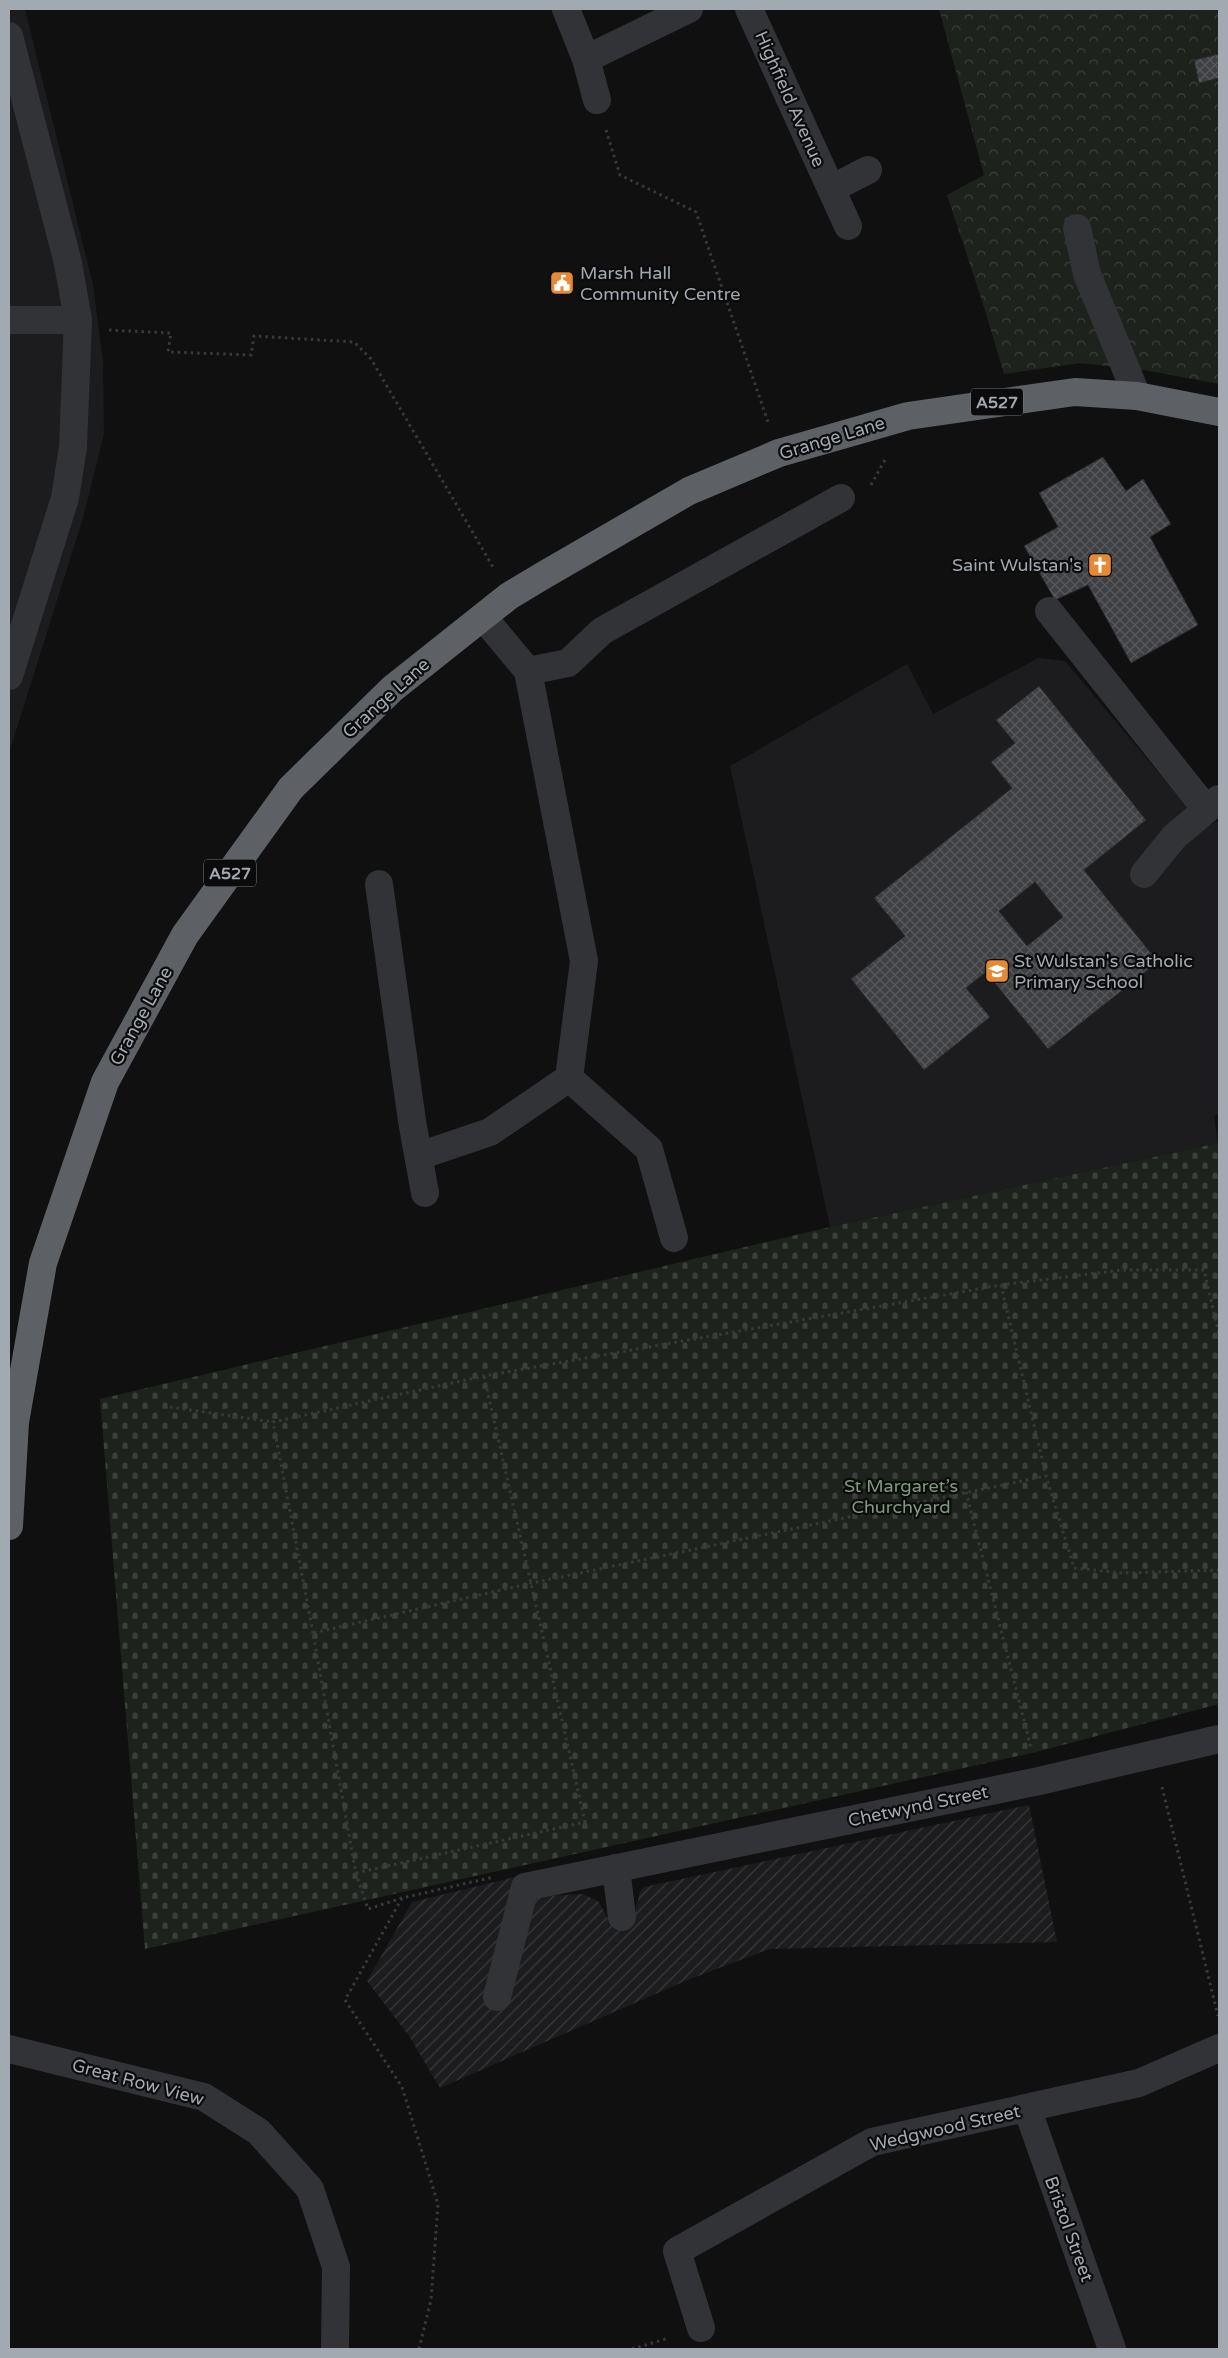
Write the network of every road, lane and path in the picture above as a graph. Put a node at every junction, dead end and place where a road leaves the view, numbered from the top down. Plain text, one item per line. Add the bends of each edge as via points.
1 (566, 9) edge
2 (688, 9) edge
3 (749, 9) edge
4 (9, 36) edge
5 (586, 59) junction
6 (597, 100) joint
7 (868, 170) dead end
8 (831, 189) junction
9 (848, 226) dead end
10 (1077, 228) dead end
11 (9, 320) edge
12 (78, 320) junction
13 (1137, 396) junction
14 (1219, 412) edge
15 (908, 416) junction
16 (778, 453) junction
17 (842, 498) joint
18 (510, 596) junction
19 (1049, 611) dead end
20 (483, 617) junction
21 (528, 671) junction
22 (9, 676) edge
23 (1213, 804) edge
24 (1144, 874) dead end
25 (379, 884) dead end
26 (570, 1078) junction
27 (419, 1156) junction
28 (425, 1192) dead end
29 (674, 1238) dead end
30 (1001, 1285) junction
31 (1219, 1335) edge
32 (484, 1376) junction
33 (170, 1407) dead end
34 (273, 1422) junction
35 (1046, 1476) junction
36 (966, 1492) junction
37 (9, 1526) edge
38 (1219, 1570) edge
39 (532, 1583) junction
40 (312, 1633) junction
41 (1219, 1739) edge
42 (1154, 1754) junction
43 (1040, 1781) junction
44 (616, 1868) junction
45 (356, 1874) junction
46 (499, 1876) dead end
47 (402, 1898) junction
48 (622, 1917) dead end
49 (497, 1997) dead end
50 (1219, 2021) edge
51 (9, 2048) edge
52 (1219, 2048) edge
53 (1027, 2108) junction
54 (701, 2328) joint
55 (335, 2349) edge
56 (419, 2349) edge
57 (632, 2349) edge
58 (1112, 2349) edge

1 - 5 street
2 - 5 street
3 - 8 street, Highfield Avenue
4 - 12 street via 68,262
5 - 6 street
6 - 16 path via 620,175 696,212
7 - 8 street, Highfield Avenue
8 - 9 street, Highfield Avenue
10 - 13 street via 1087,274
11 - 12 street
12 - 18 path via 102,329 171,334 168,352 251,355 254,336 354,342 371,359
12 - 22 street via 73,447 65,498
13 - 14 highway, Grange Lane / A527
13 - 15 highway, Grange Lane / A527 via 1075,392
15 - 16 highway, Grange Lane / A527
15 - 17 path via 867,494
16 - 18 highway, Grange Lane / A527 via 689,491
17 - 21 street via 602,631 568,663
18 - 20 highway, Grange Lane / A527
19 - 23 street
20 - 21 street
20 - 37 highway, Grange Lane / A527 via 392,689 291,788 185,935 105,1082 43,1263 15,1422
21 - 26 street via 584,962
23 - 24 street via 1174,837
25 - 27 street
26 - 27 street via 490,1132
26 - 29 street via 649,1149
27 - 28 street
30 - 31 path via 1122,1270 1204,1270
30 - 32 path
30 - 35 path
32 - 34 path
32 - 39 path
33 - 34 path
34 - 40 path
35 - 36 path
35 - 38 path via 1074,1568 1123,1573
36 - 39 path
36 - 43 path
39 - 40 path
39 - 45 path via 585,1822
40 - 45 path
41 - 42 street, Chetwynd Street
42 - 43 street, Chetwynd Street
42 - 50 path
43 - 44 street, Chetwynd Street
44 - 48 street
44 - 49 street, Chetwynd Street via 525,1887
45 - 47 path via 368,1909
46 - 47 path
47 - 56 path via 345,2000 402,2087 438,2204 432,2300
51 - 55 street, Great Row View via 204,2097 259,2132 310,2189 336,2267
52 - 53 street, Wedgwood Street via 1139,2083
53 - 54 street, Wedgwood Street via 872,2142 677,2251
53 - 58 street, Bristol Street
54 - 57 path

